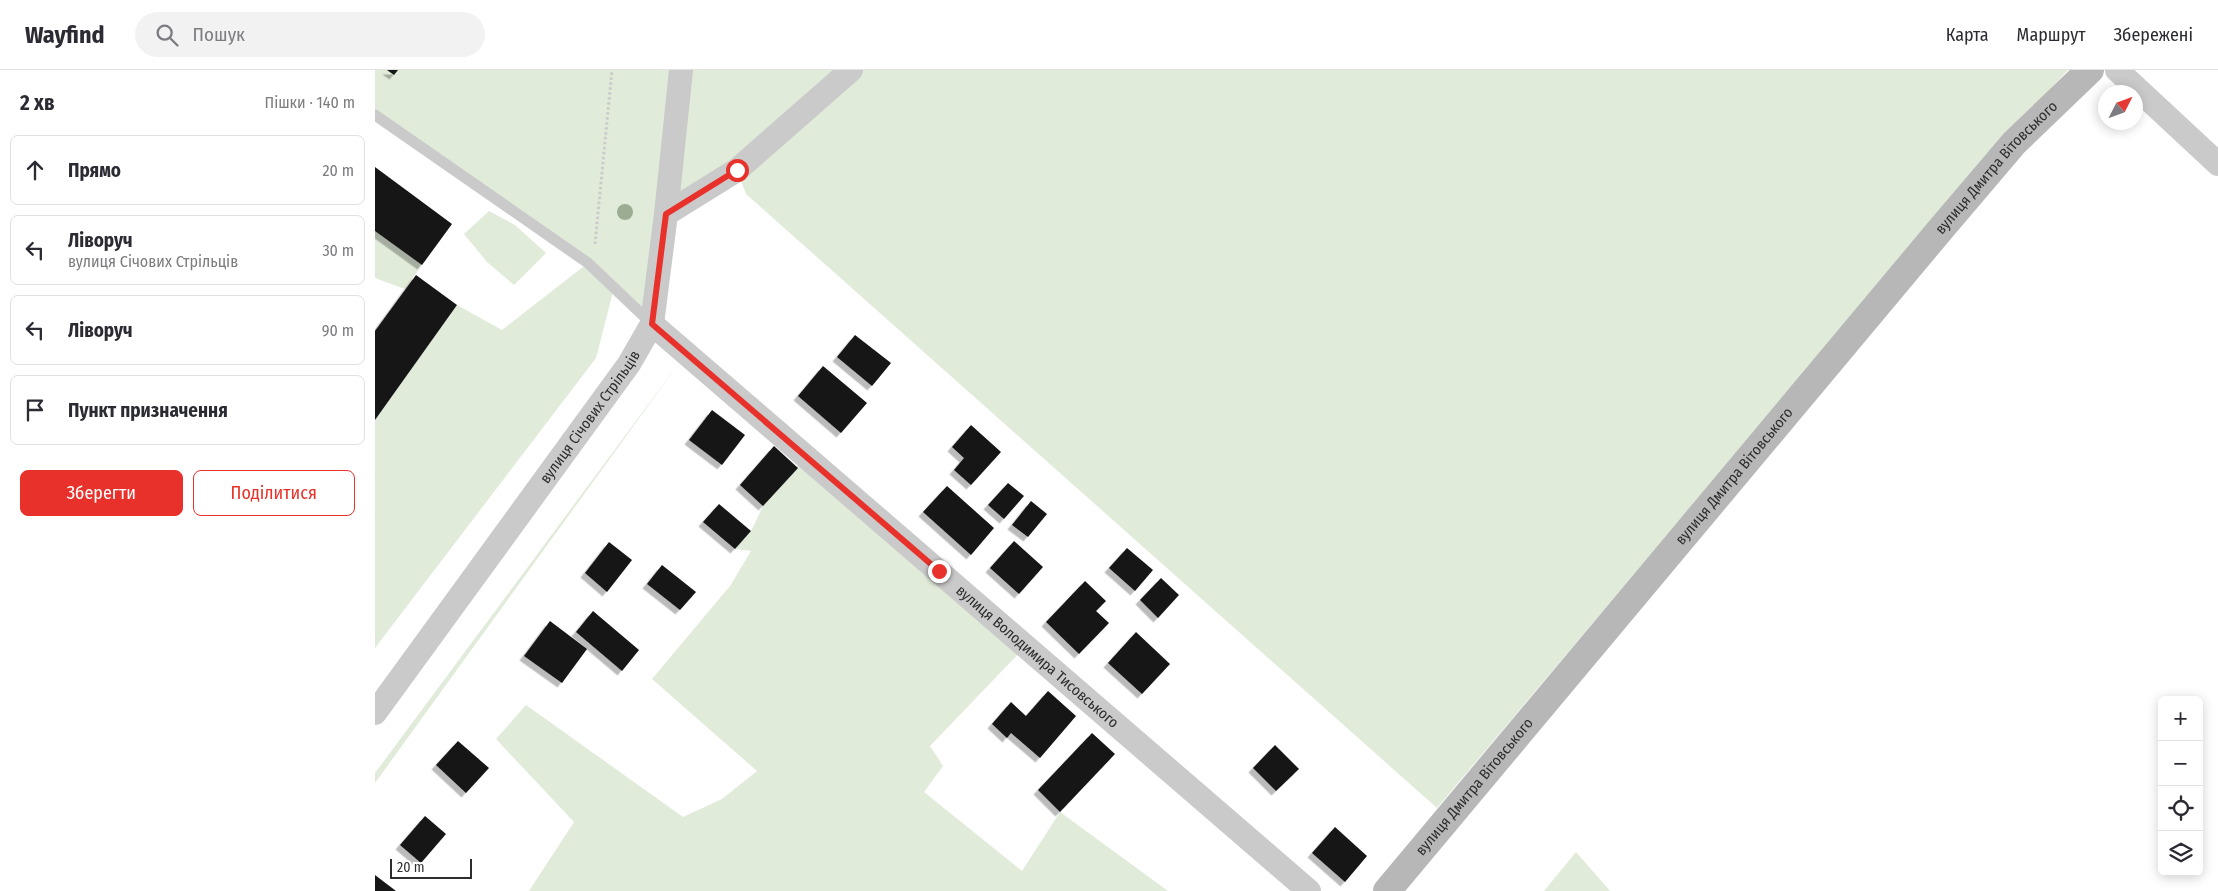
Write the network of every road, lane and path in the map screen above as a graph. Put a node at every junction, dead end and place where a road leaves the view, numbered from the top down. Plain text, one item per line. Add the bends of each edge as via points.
1 (612, 70) edge
2 (681, 70) edge
3 (851, 70) edge
4 (2090, 70) edge
5 (2117, 70) edge
6 (375, 115) edge
7 (2218, 164) edge
8 (666, 214) junction
9 (588, 263) junction
10 (652, 324) junction
11 (375, 713) edge
12 (1309, 891) edge
13 (1387, 891) edge

1 - 9 path via 594,247
2 - 8 street, вулиця Січових Стрільців
3 - 8 street via 737,170
4 - 13 main road, вулиця Дмитра Вітовського via 2015,143 1940,230
5 - 7 street
6 - 9 lane
8 - 10 street, вулиця Січових Стрільців
9 - 10 lane
10 - 11 street, вулиця Січових Стрільців via 629,364
10 - 12 street, вулиця Володимира Тисовського

